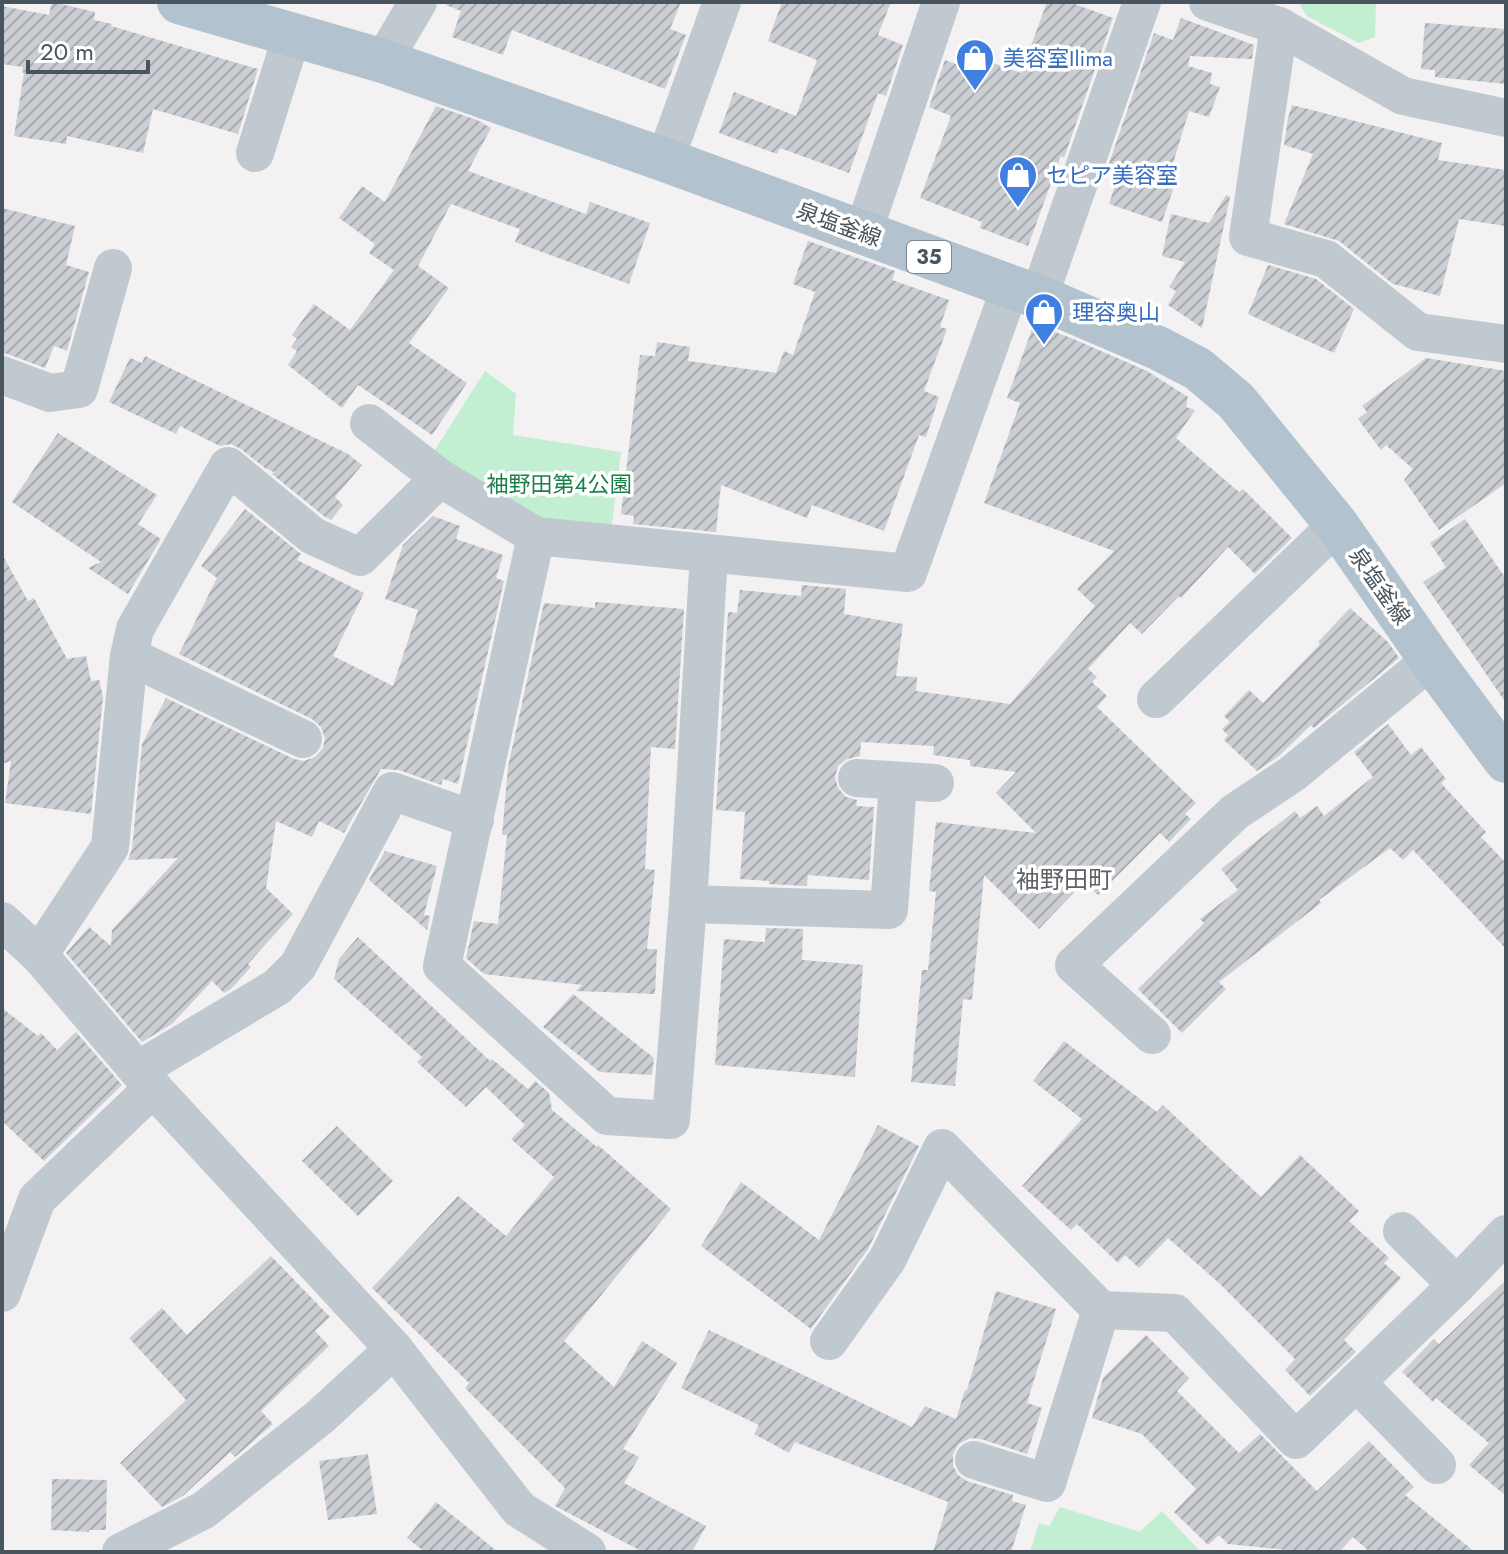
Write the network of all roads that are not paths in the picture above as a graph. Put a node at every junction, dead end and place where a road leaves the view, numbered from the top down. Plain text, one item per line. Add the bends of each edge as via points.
1 (179, 2) edge
2 (418, 2) edge
3 (722, 2) edge
4 (941, 2) edge
5 (1142, 2) edge
6 (1208, 2) edge
7 (1265, 16) edge
8 (292, 35) junction
9 (383, 61) junction
10 (1506, 118) edge
11 (255, 153) dead end
12 (665, 160) junction
13 (863, 233) junction
14 (113, 268) dead end
15 (1025, 292) junction
16 (1506, 344) edge
17 (2, 375) edge
18 (369, 423) dead end
19 (440, 478) junction
20 (1337, 525) junction
21 (536, 536) junction
22 (709, 554) junction
23 (129, 656) junction
24 (1431, 660) junction
25 (1156, 699) dead end
26 (303, 739) dead end
27 (1506, 761) edge
28 (857, 778) dead end
29 (898, 782) junction
30 (935, 783) dead end
31 (475, 820) junction
32 (688, 904) junction
33 (2, 921) edge
34 (39, 955) junction
35 (1152, 1035) dead end
36 (146, 1079) junction
37 (1402, 1231) dead end
38 (1506, 1234) edge
39 (1457, 1285) junction
40 (2, 1293) edge
41 (1101, 1310) junction
42 (829, 1341) dead end
43 (394, 1349) junction
44 (1356, 1382) junction
45 (974, 1460) dead end
46 (1437, 1465) dead end
47 (121, 1552) edge
48 (587, 1552) edge

1 - 8 main road, 泉塩釜線 / 35
2 - 9 street
3 - 12 street
4 - 13 street
5 - 15 street
6 - 7 street
7 - 10 street via 1403,96
7 - 16 street via 1248,237 1326,259 1418,332
8 - 9 main road, 泉塩釜線 / 35
8 - 11 street
9 - 12 main road, 泉塩釜線 / 35
12 - 13 main road, 泉塩釜線 / 35
13 - 15 main road, 泉塩釜線 / 35
14 - 17 street via 79,389 50,393
15 - 20 main road, 泉塩釜線 / 35 via 1198,369 1236,401
15 - 22 street via 908,573
18 - 19 street
19 - 21 street
19 - 23 street via 360,557 313,536 228,466 135,629
20 - 24 main road, 泉塩釜線 / 35
20 - 25 street
21 - 22 street
21 - 31 street
22 - 32 street
23 - 26 street
23 - 34 street via 110,847
24 - 27 main road, 泉塩釜線 / 35
24 - 35 street via 1292,774 1235,812 1074,965
28 - 29 street
29 - 30 street
29 - 32 street via 889,910
31 - 32 street via 442,966 607,1116 671,1120
31 - 36 street via 392,791 298,966 277,987
33 - 34 street
34 - 36 street
36 - 40 street via 37,1199
36 - 43 street
37 - 39 street
38 - 39 street
39 - 44 street
41 - 42 street via 942,1148 887,1260
41 - 44 street via 1175,1313 1296,1440
41 - 45 street via 1047,1483
43 - 47 street via 204,1510
43 - 48 street via 519,1509
44 - 46 street

